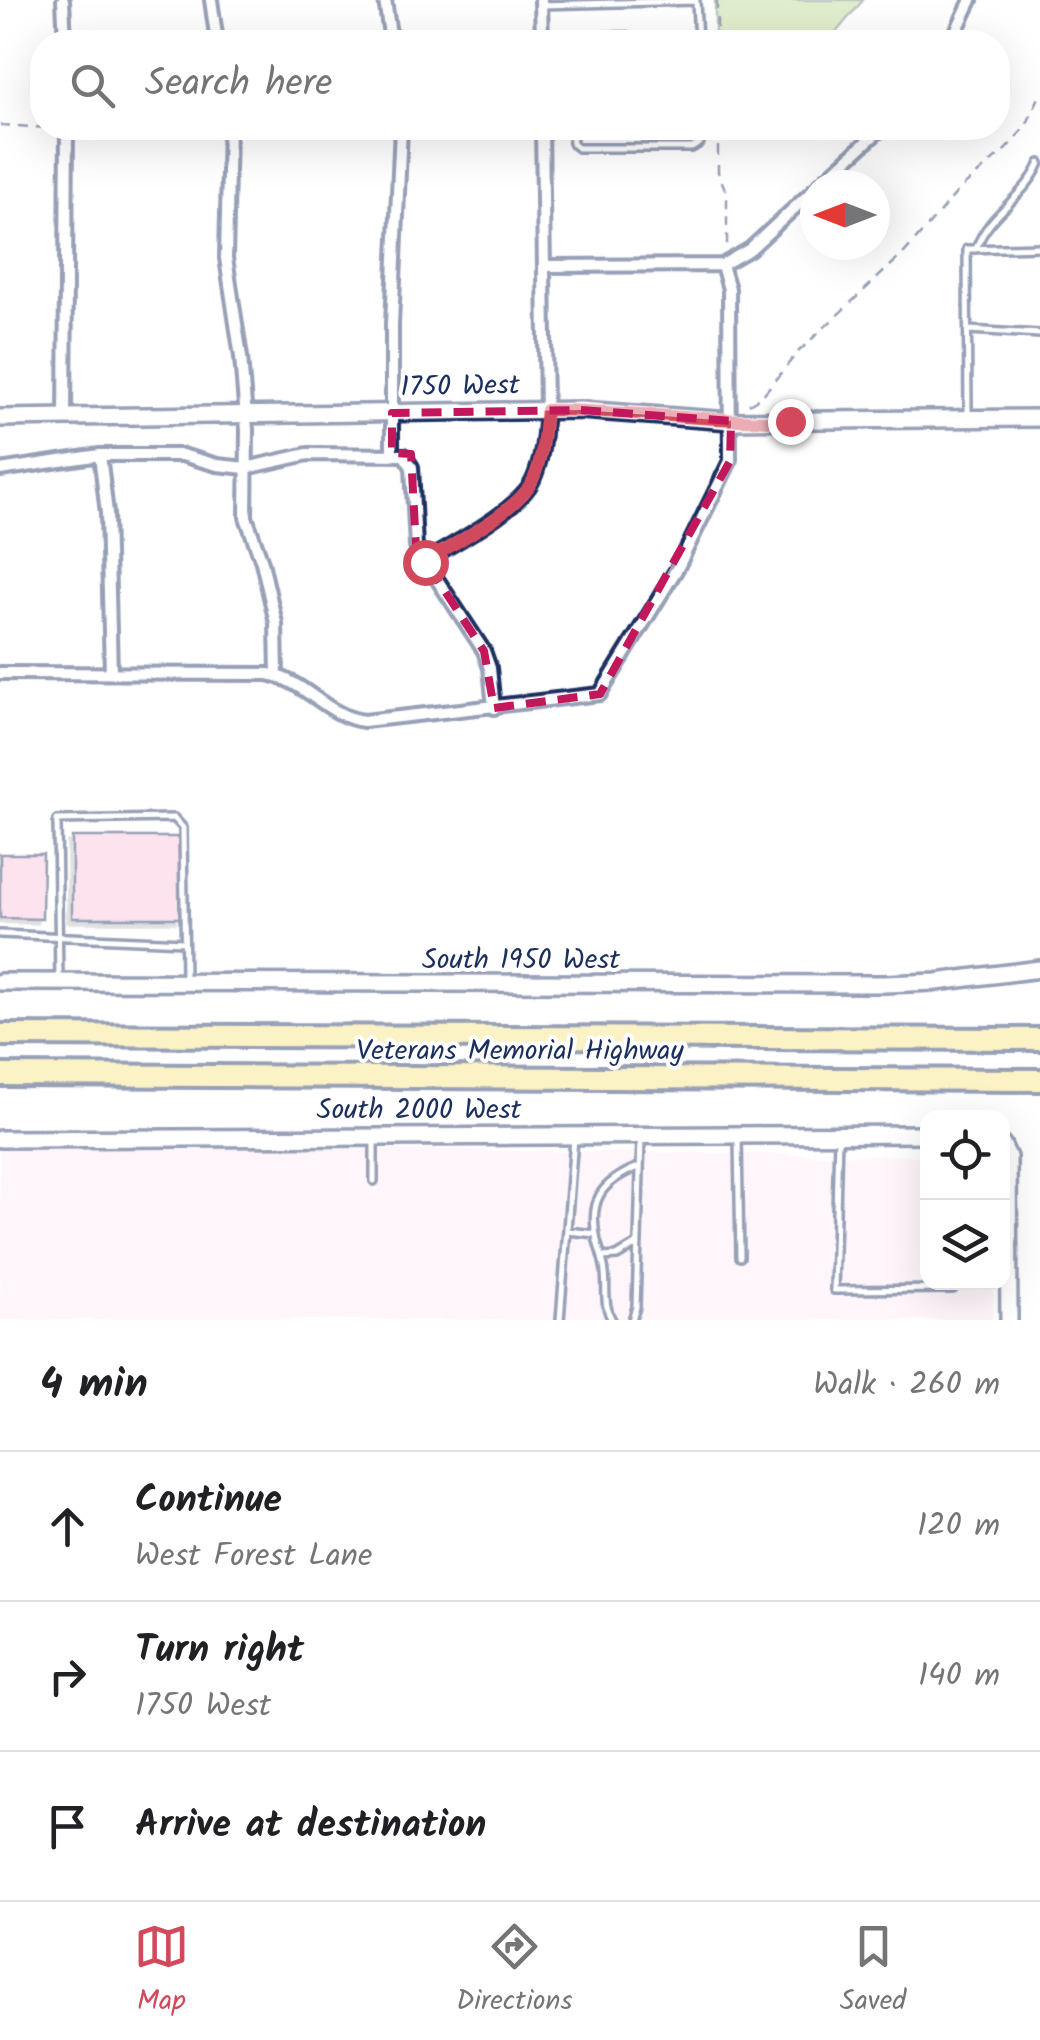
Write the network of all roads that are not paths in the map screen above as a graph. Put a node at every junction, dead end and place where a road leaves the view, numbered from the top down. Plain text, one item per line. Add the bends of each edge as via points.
1 (63, 0) edge
2 (211, 0) edge
3 (385, 0) edge
4 (696, 0) edge
5 (971, 0) edge
6 (541, 2) edge
7 (572, 2) edge
8 (64, 30) edge
9 (216, 30) edge
10 (389, 30) edge
11 (542, 30) edge
12 (697, 30) edge
13 (957, 30) edge
14 (67, 140) edge
15 (229, 140) edge
16 (400, 140) edge
17 (542, 140) edge
18 (572, 140) edge
19 (700, 140) edge
20 (869, 140) edge
21 (1040, 163) edge
22 (836, 170) edge
23 (800, 203) edge
24 (1040, 247) edge
25 (976, 249) junction
26 (545, 266) junction
27 (722, 266) junction
28 (968, 330) junction
29 (1040, 334) edge
30 (546, 410) junction
31 (392, 413) junction
32 (245, 416) junction
33 (0, 418) edge
34 (66, 418) junction
35 (1040, 418) edge
36 (968, 419) junction
37 (731, 421) junction
38 (392, 453) junction
39 (100, 456) junction
40 (246, 468) junction
41 (0, 470) edge
42 (425, 562) junction
43 (0, 673) edge
44 (111, 673) junction
45 (277, 676) junction
46 (494, 708) junction
47 (0, 934) edge
48 (58, 938) junction
49 (184, 942) junction
50 (1040, 969) edge
51 (0, 982) edge
52 (60, 983) junction
53 (185, 984) junction
54 (0, 1035) edge
55 (1040, 1040) edge
56 (0, 1076) edge
57 (1040, 1080) edge
58 (575, 1134) junction
59 (838, 1134) junction
60 (920, 1134) edge
61 (642, 1135) junction
62 (374, 1136) junction
63 (738, 1136) junction
64 (0, 1139) edge
65 (638, 1168) junction
66 (374, 1181) dead end
67 (1006, 1200) edge
68 (567, 1231) junction
69 (596, 1234) junction
70 (637, 1244) junction
71 (603, 1257) junction
72 (740, 1257) dead end
73 (920, 1289) edge
74 (560, 1320) edge
75 (612, 1320) edge
76 (632, 1320) edge
77 (1008, 1320) edge

1 - 8 street
2 - 9 street
3 - 10 street
4 - 7 lane
4 - 12 lane
5 - 13 street
6 - 7 lane
6 - 11 street
14 - 34 street
15 - 32 street via 226,258
16 - 31 street
17 - 26 street
18 - 19 lane via 578,148 692,148
20 - 22 street
21 - 25 lane via 983,228
23 - 27 street
24 - 25 lane
25 - 28 lane via 968,249
26 - 27 street
26 - 30 street
27 - 37 street via 730,289
28 - 29 lane
28 - 36 lane
30 - 31 street, 1750 West
30 - 37 street, 1750 West
30 - 42 street via 532,484
31 - 32 street, 1750 West
31 - 38 street
32 - 34 street, 1750 West
32 - 40 street
33 - 34 street, 1750 West
35 - 36 street, 1750 West
36 - 37 street, 1750 West
37 - 46 street via 730,461 678,566 600,694
38 - 40 street via 308,454
38 - 42 street via 410,462 414,535
39 - 40 street via 182,455
39 - 41 street
39 - 44 street
40 - 45 street via 246,517 276,623
42 - 46 street via 484,651
43 - 44 street
44 - 45 street
45 - 46 street via 354,720
47 - 48 lane
48 - 49 lane
48 - 49 lane via 56,820 174,818 183,828
48 - 52 lane
49 - 53 lane
50 - 53 street, South 1950 West via 884,984
51 - 52 street, South 1950 West
52 - 53 street, South 1950 West
54 - 55 highway, Veterans Memorial Highway
56 - 57 highway, Veterans Memorial Highway
58 - 61 street, South 2000 West
58 - 62 street, South 2000 West
58 - 68 lane
59 - 60 street, South 2000 West
59 - 63 street, South 2000 West
59 - 73 lane via 834,1290
61 - 63 street, South 2000 West
61 - 65 lane
62 - 64 street, South 2000 West
62 - 66 lane
63 - 72 lane
65 - 69 lane via 600,1190
65 - 70 lane
67 - 77 street
68 - 69 lane
68 - 74 lane
69 - 71 lane
70 - 71 lane
70 - 76 lane
71 - 75 lane

